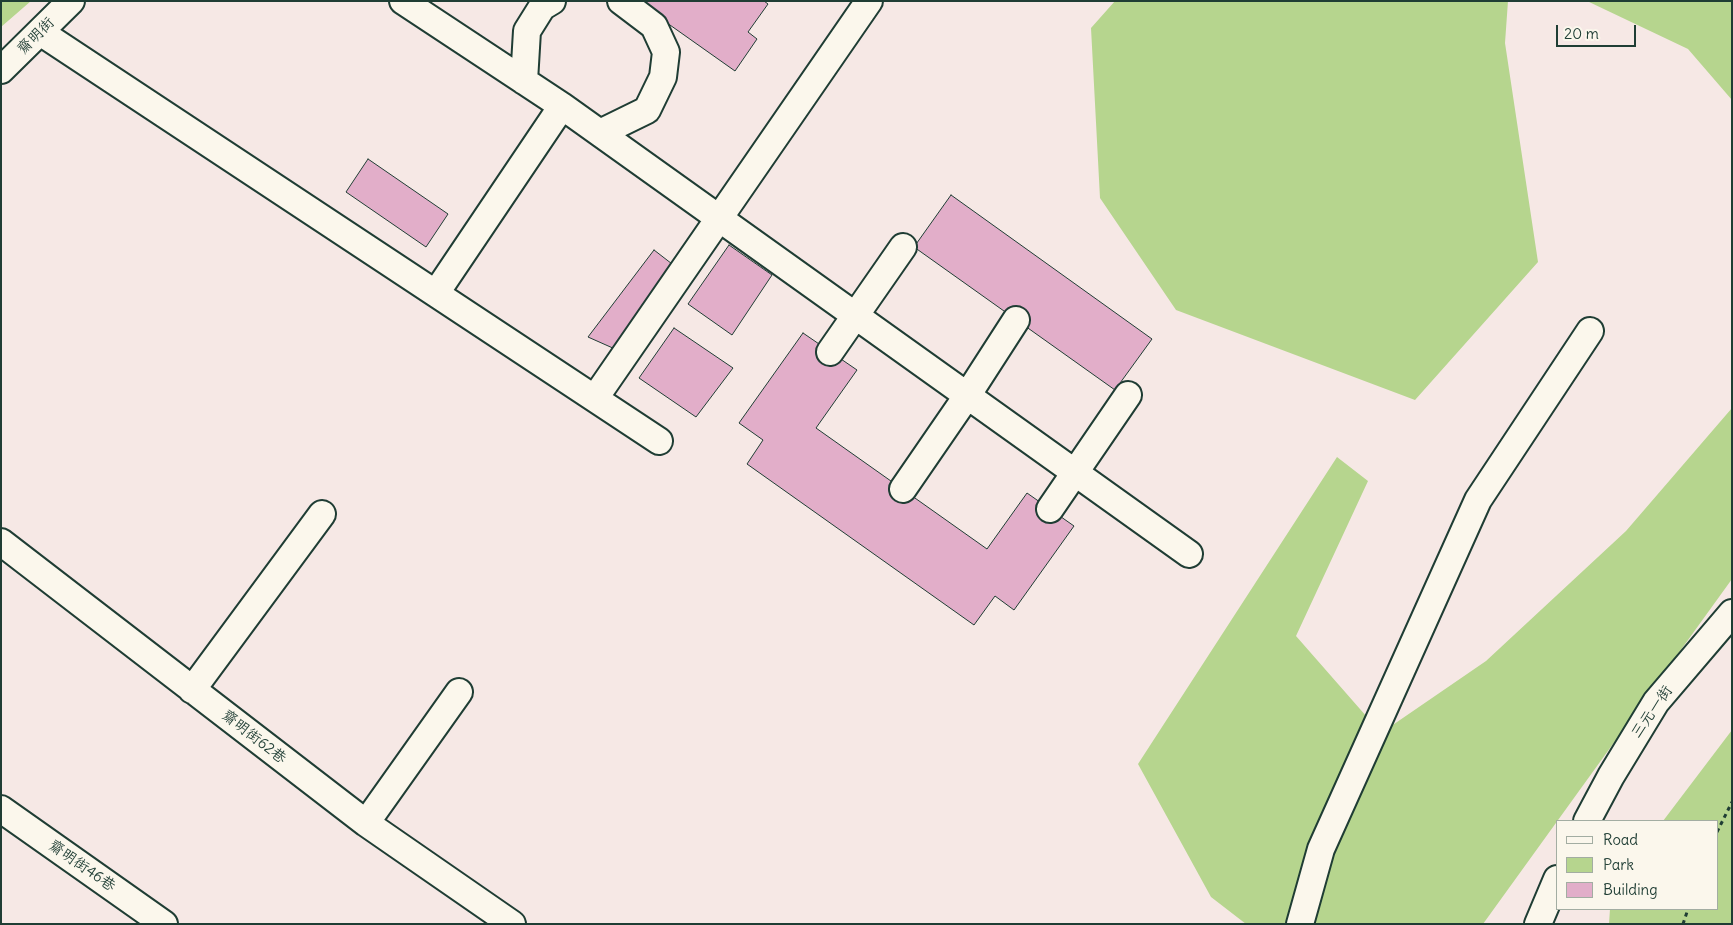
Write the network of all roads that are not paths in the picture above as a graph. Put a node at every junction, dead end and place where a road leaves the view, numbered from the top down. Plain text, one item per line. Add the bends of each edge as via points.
1 (71, 1) edge
2 (403, 1) edge
3 (552, 1) edge
4 (621, 1) edge
5 (869, 1) edge
6 (40, 32) junction
7 (1, 70) edge
8 (524, 81) junction
9 (562, 106) junction
10 (600, 133) junction
11 (718, 218) junction
12 (903, 247) dead end
13 (436, 293) junction
14 (856, 317) junction
15 (1016, 320) dead end
16 (1590, 331) dead end
17 (830, 352) dead end
18 (1128, 395) dead end
19 (967, 396) junction
20 (595, 398) junction
21 (659, 441) dead end
22 (1075, 472) junction
23 (903, 489) dead end
24 (1050, 510) dead end
25 (322, 514) dead end
26 (1, 542) edge
27 (1189, 554) dead end
28 (1732, 613) edge
29 (192, 690) junction
30 (459, 692) dead end
31 (4, 816) edge
32 (1588, 820) edge
33 (366, 823) junction
34 (1556, 881) edge
35 (164, 924) edge
36 (512, 924) edge
37 (1300, 924) edge
38 (1538, 924) edge

1 - 6 street, 齋明街
2 - 8 street
3 - 8 street via 542,6 527,31
4 - 10 street via 654,26 666,52 663,77 647,110
5 - 11 street
6 - 7 street, 齋明街
6 - 13 street
8 - 9 street
9 - 10 street
9 - 13 street
10 - 11 street
11 - 14 street
11 - 20 street
12 - 14 street
13 - 20 street
14 - 17 street
14 - 19 street
15 - 19 street
16 - 37 street via 1478,500 1321,849
18 - 22 street
19 - 22 street
19 - 23 street
20 - 21 street
22 - 24 street
22 - 27 street
25 - 29 street
26 - 29 street, 齋明街62巷
28 - 32 street, 三元一街 via 1656,702
29 - 33 street, 齋明街62巷
30 - 33 street
31 - 35 street, 齋明街46巷
33 - 36 street, 齋明街62巷
34 - 38 street

